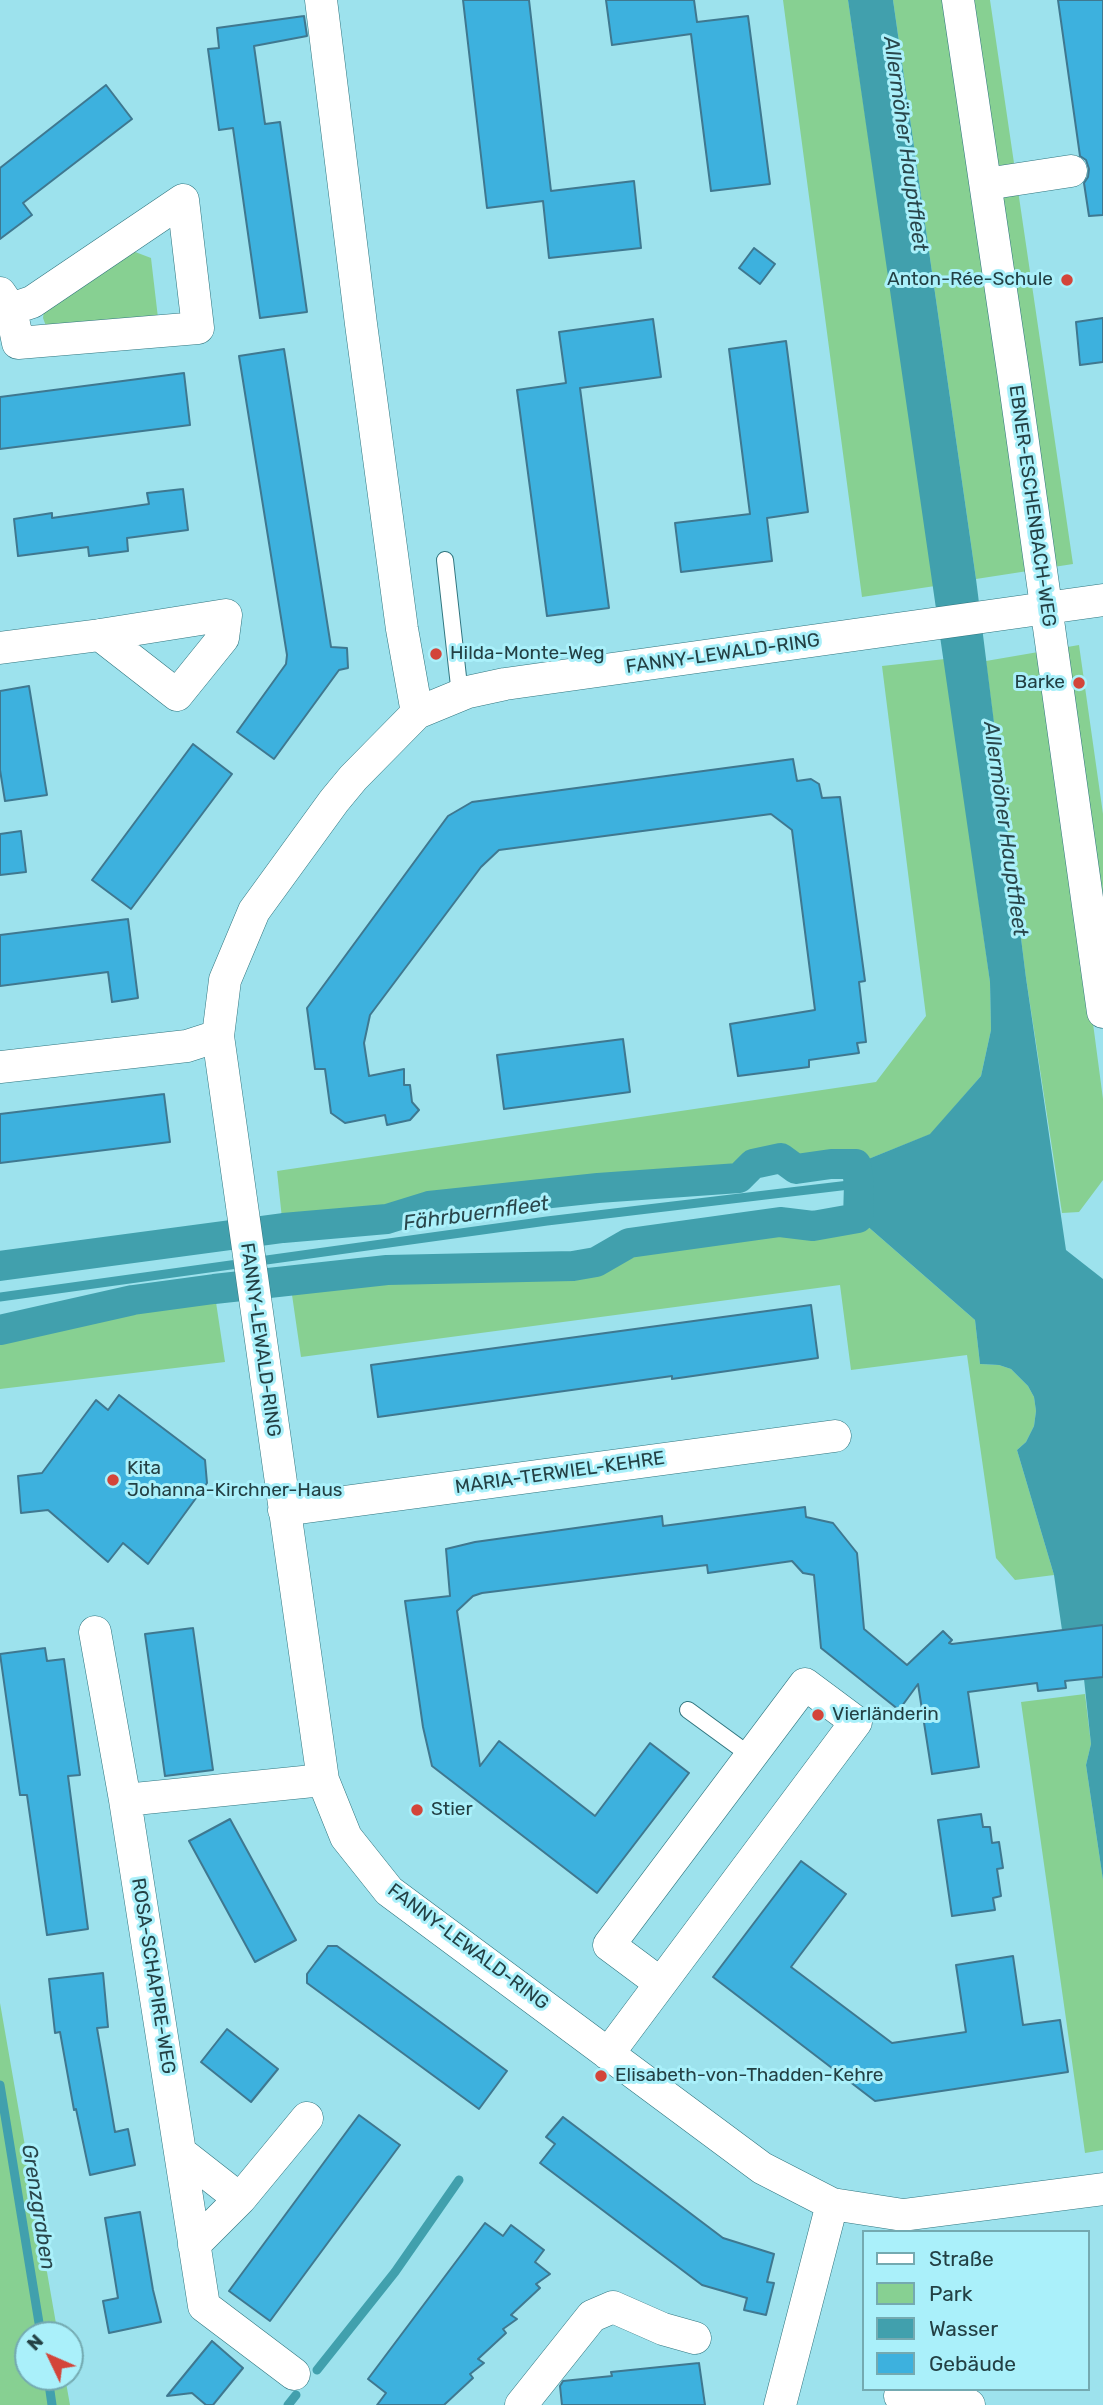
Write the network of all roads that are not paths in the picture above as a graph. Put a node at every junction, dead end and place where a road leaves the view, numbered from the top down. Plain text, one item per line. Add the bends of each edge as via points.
1 (321, 0) edge
2 (958, 0) edge
3 (1071, 171) dead end
4 (986, 184) junction
5 (133, 233) junction
6 (188, 238) junction
7 (6, 301) edge
8 (9, 345) edge
9 (445, 560) dead end
10 (1103, 600) edge
11 (1047, 608) junction
12 (100, 635) dead end
13 (0, 648) edge
14 (460, 695) junction
15 (417, 713) junction
16 (1103, 1012) edge
17 (218, 1036) junction
18 (0, 1067) edge
19 (835, 1436) dead end
20 (284, 1510) junction
21 (94, 1632) dead end
22 (688, 1710) dead end
23 (751, 1756) junction
24 (323, 1780) junction
25 (125, 1800) junction
26 (660, 1983) junction
27 (608, 2054) junction
28 (307, 2118) dead end
29 (180, 2152) junction
30 (1103, 2189) edge
31 (240, 2200) junction
32 (832, 2204) junction
33 (194, 2245) junction
34 (695, 2338) dead end
35 (294, 2374) dead end
36 (900, 2396) dead end
37 (521, 2405) edge
38 (780, 2405) edge
39 (969, 2405) edge

1 - 15 street
2 - 4 street, EBNER-ESCHENBACH-WEG
3 - 4 street
4 - 11 street, EBNER-ESCHENBACH-WEG
5 - 6 street
5 - 6 street via 181,186
5 - 7 street via 32,302
6 - 8 street via 198,328
7 - 8 street
9 - 14 lane
10 - 11 street, FANNY-LEWALD-RING
11 - 14 street, FANNY-LEWALD-RING via 505,684
11 - 16 street, EBNER-ESCHENBACH-WEG
12 - 13 street
14 - 15 street, FANNY-LEWALD-RING
15 - 17 street, FANNY-LEWALD-RING via 334,801 254,911 225,980
17 - 18 street via 187,1046
17 - 20 street, FANNY-LEWALD-RING
19 - 20 street, MARIA-TERWIEL-KEHRE
20 - 24 street, FANNY-LEWALD-RING
21 - 25 street, ROSA-SCHAPIRE-WEG
22 - 23 lane
23 - 26 street via 609,1945
23 - 26 street via 805,1684 856,1722
24 - 25 street
24 - 27 street, FANNY-LEWALD-RING via 346,1837 389,1891
25 - 29 street, ROSA-SCHAPIRE-WEG
26 - 27 street
27 - 32 street, FANNY-LEWALD-RING via 762,2168
28 - 31 street
29 - 31 street
29 - 33 street, ROSA-SCHAPIRE-WEG
30 - 32 street, FANNY-LEWALD-RING via 903,2215
31 - 33 street
32 - 38 street
33 - 35 street, ROSA-SCHAPIRE-WEG via 204,2306
34 - 37 street via 612,2307 592,2316
36 - 39 street

